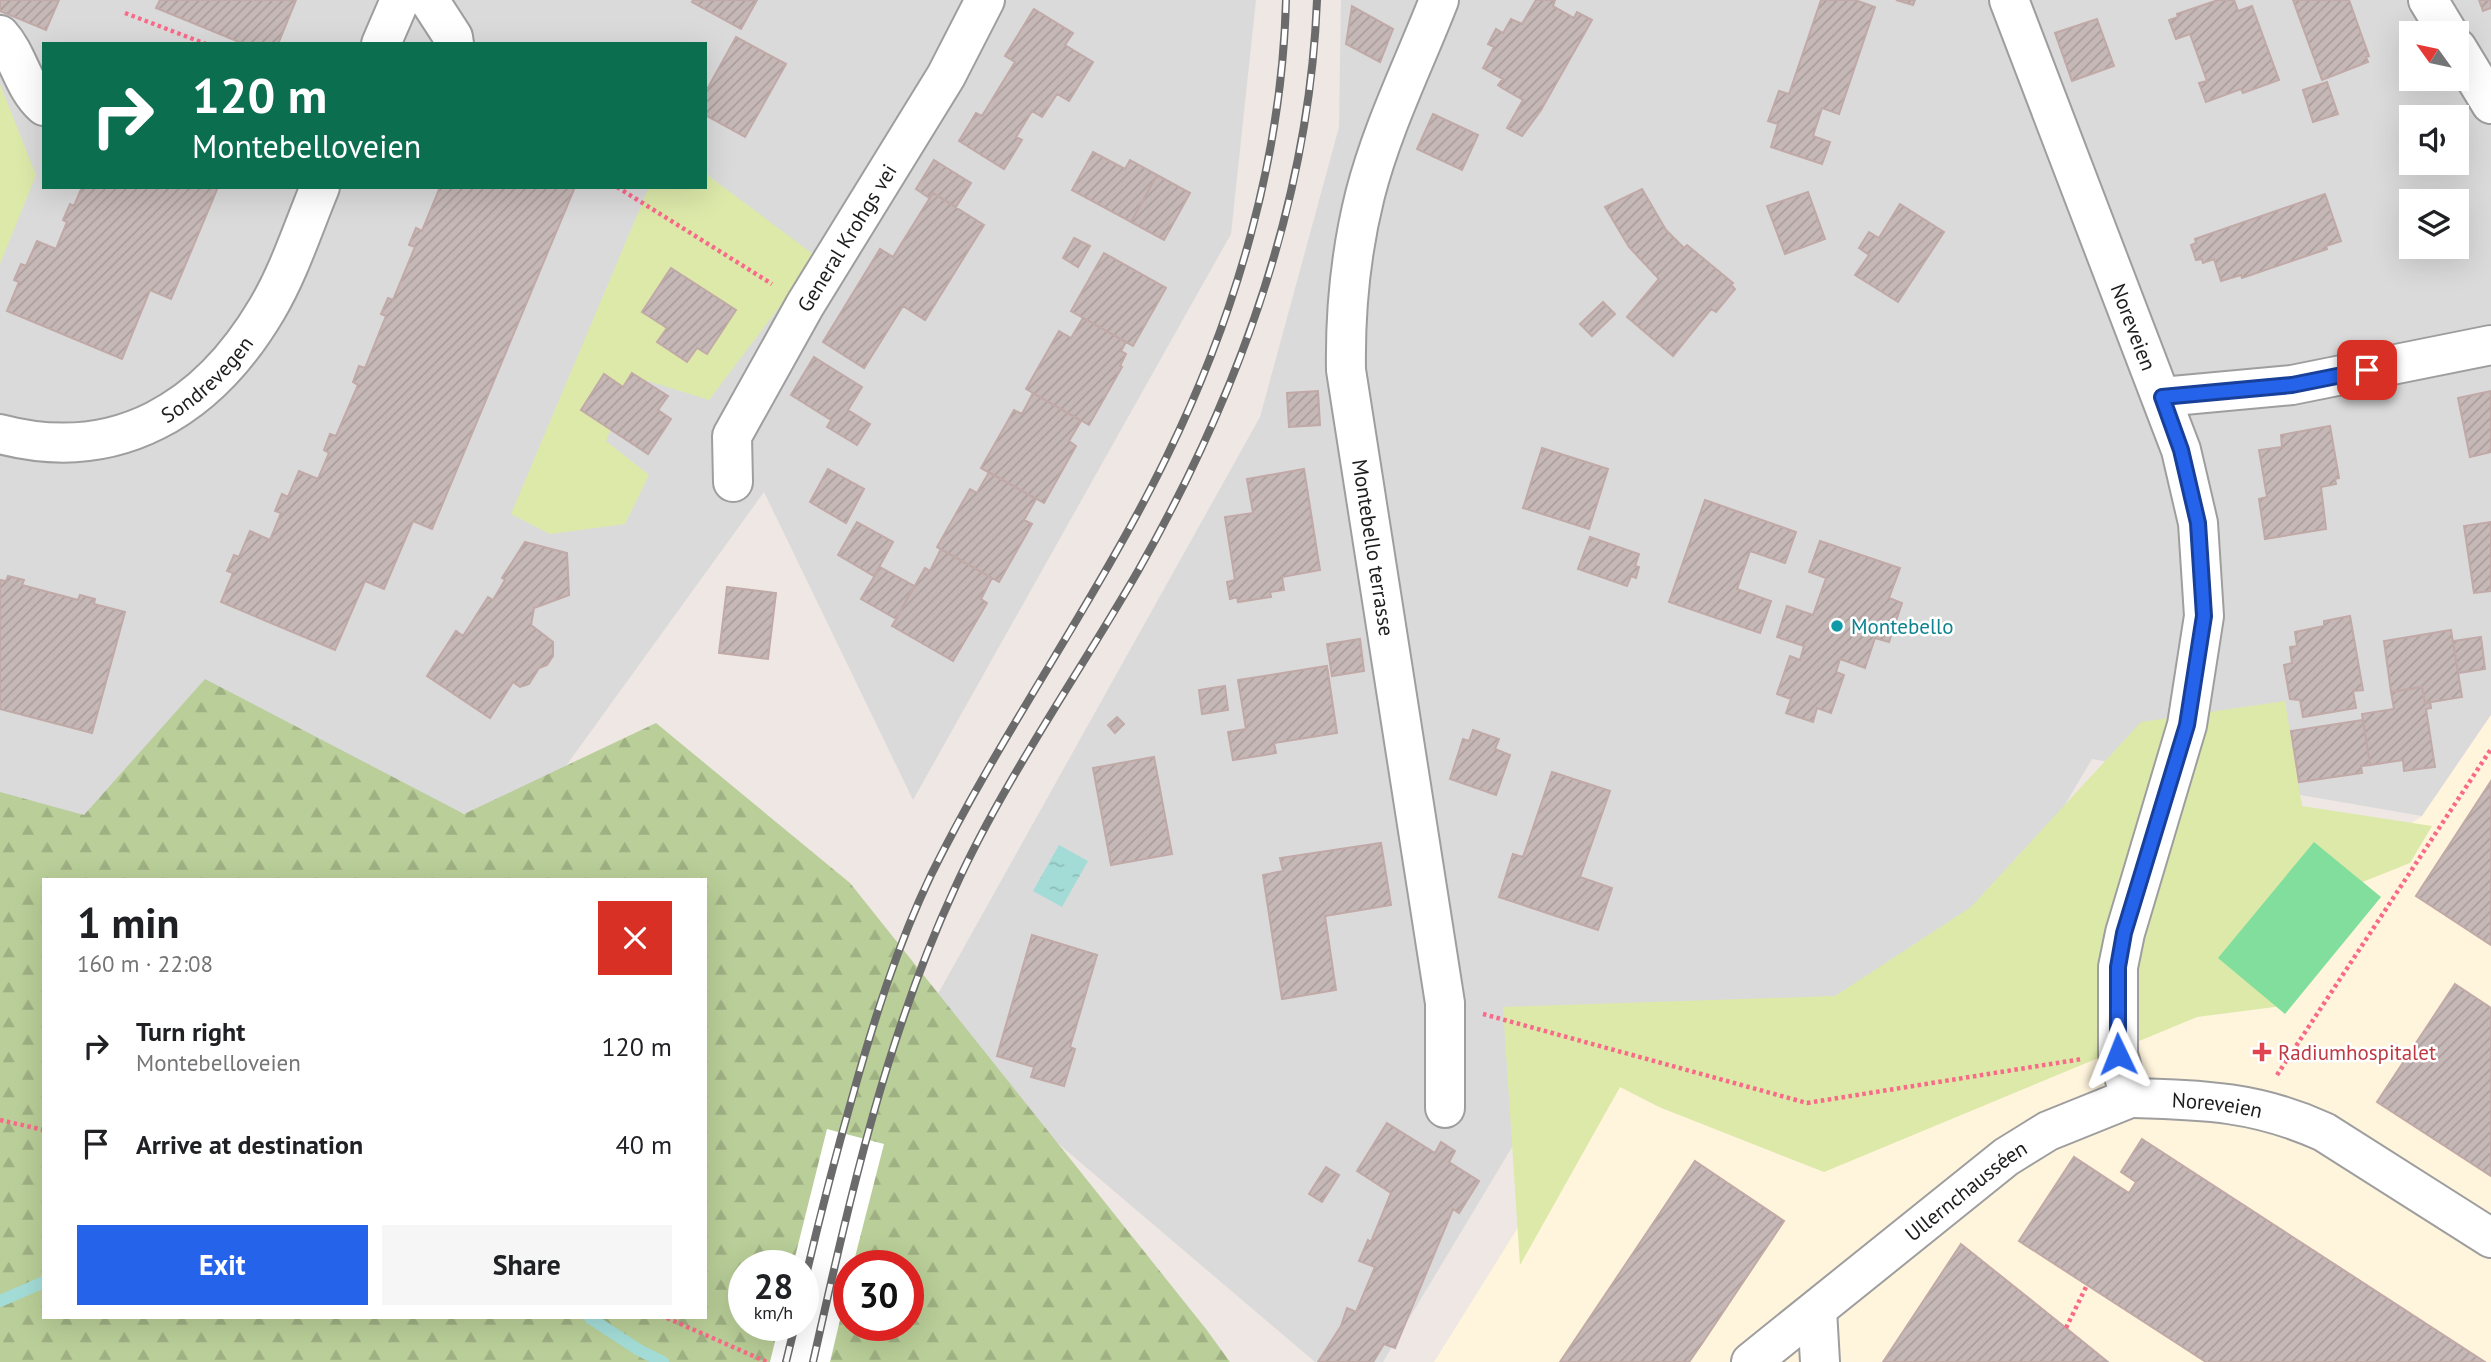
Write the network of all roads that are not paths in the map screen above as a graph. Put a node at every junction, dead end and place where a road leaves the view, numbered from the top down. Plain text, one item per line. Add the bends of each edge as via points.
1 (400, 0) edge
2 (429, 0) edge
3 (985, 0) edge
4 (1439, 0) edge
5 (2009, 0) edge
6 (2428, 0) edge
7 (2441, 21) edge
8 (0, 34) edge
9 (382, 42) edge
10 (454, 42) edge
11 (2469, 68) edge
12 (42, 104) edge
13 (2491, 104) edge
14 (319, 189) edge
15 (2491, 345) edge
16 (2162, 397) junction
17 (0, 435) edge
18 (733, 482) dead end
19 (2130, 1098) junction
20 (1445, 1108) dead end
21 (2491, 1238) edge
22 (1816, 1310) junction
23 (1769, 1354) edge
24 (1820, 1362) edge

1 - 9 street
2 - 10 street
3 - 18 street, General Krohgs vei via 946,76 805,305 732,436
4 - 20 street, Montebello terrasse via 1366,192 1345,319 1346,370 1445,1003
5 - 16 street, Noreveien
6 - 7 street
8 - 12 street via 26,84
11 - 13 street
14 - 17 street, Sondrevegen via 268,308 219,374 189,401 153,422 85,442 53,444
15 - 16 street via 2292,385
16 - 19 street, Noreveien via 2181,450 2198,523 2204,616 2187,725 2124,933 2118,967 2118,1054
19 - 21 street, Noreveien via 2215,1100 2296,1119
19 - 22 street, Ullernchausséen via 2048,1131 2006,1157
22 - 23 street, Ullernchausséen
22 - 24 street

